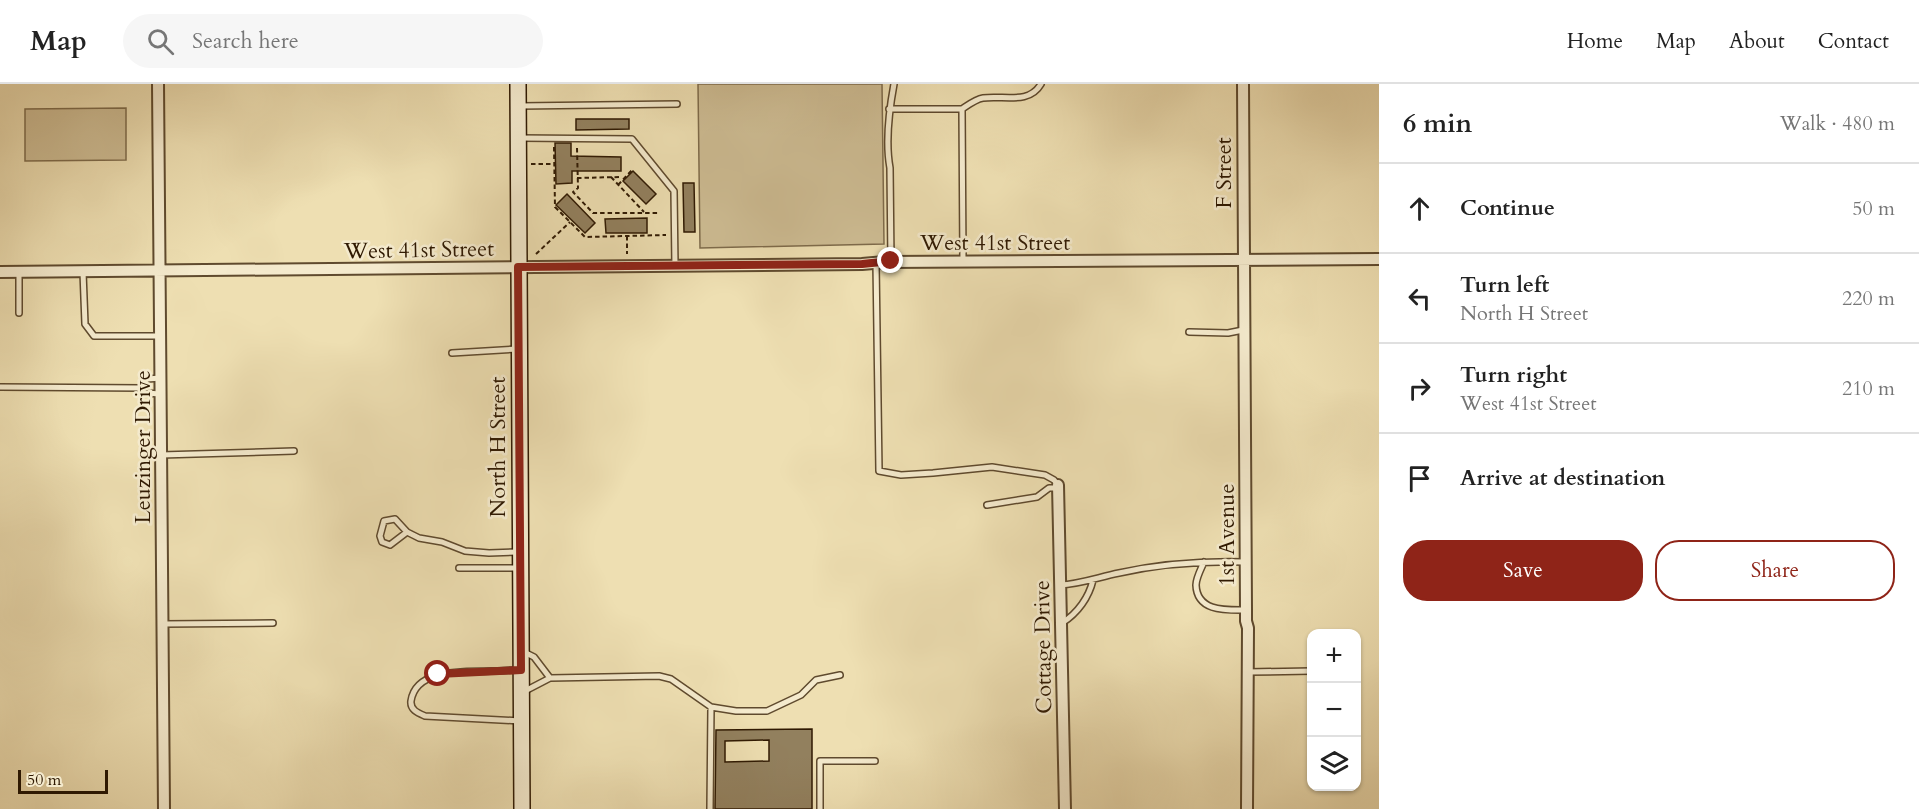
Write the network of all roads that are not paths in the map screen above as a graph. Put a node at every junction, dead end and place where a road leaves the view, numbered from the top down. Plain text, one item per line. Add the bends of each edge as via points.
1 (158, 84) edge
2 (518, 84) edge
3 (894, 84) edge
4 (1041, 84) edge
5 (1243, 84) edge
6 (677, 104) dead end
7 (518, 106) junction
8 (889, 109) junction
9 (962, 109) junction
10 (518, 138) junction
11 (1379, 259) edge
12 (891, 261) junction
13 (963, 261) junction
14 (1243, 261) junction
15 (876, 262) junction
16 (675, 266) junction
17 (518, 267) junction
18 (160, 271) junction
19 (0, 272) edge
20 (19, 272) junction
21 (83, 272) junction
22 (19, 313) dead end
23 (1243, 330) junction
24 (1189, 332) dead end
25 (160, 336) junction
26 (519, 349) junction
27 (452, 352) dead end
28 (161, 378) junction
29 (0, 387) edge
30 (142, 388) junction
31 (161, 394) junction
32 (294, 451) dead end
33 (161, 456) junction
34 (1058, 487) junction
35 (987, 505) dead end
36 (407, 532) junction
37 (520, 552) junction
38 (1204, 562) junction
39 (1245, 562) junction
40 (459, 568) dead end
41 (520, 568) junction
42 (1093, 579) junction
43 (1060, 585) junction
44 (1246, 610) junction
45 (273, 623) dead end
46 (163, 624) junction
47 (1061, 624) junction
48 (521, 650) junction
49 (521, 670) junction
50 (1248, 672) junction
51 (1307, 672) edge
52 (840, 675) dead end
53 (550, 678) junction
54 (521, 693) junction
55 (711, 707) junction
56 (521, 721) junction
57 (875, 761) dead end
58 (164, 809) edge
59 (522, 809) edge
60 (710, 809) edge
61 (820, 809) edge
62 (1065, 809) edge
63 (1247, 809) edge

1 - 18 street, Leuzinger Drive
2 - 7 street, North H Street
3 - 8 lane
4 - 9 lane via 1024,98 981,98
5 - 14 street, F Street
6 - 7 lane
7 - 10 street, North H Street
8 - 9 lane
8 - 12 lane
9 - 13 lane
10 - 16 lane via 632,140 674,190
10 - 17 street, North H Street
11 - 14 street, West 41st Street
12 - 13 street, West 41st Street
12 - 15 street, West 41st Street
13 - 14 street, West 41st Street
14 - 23 street, 1st Avenue
15 - 16 street, West 41st Street
15 - 34 lane via 879,471 901,475 992,467 1045,475
16 - 17 street, West 41st Street
17 - 18 street, West 41st Street
17 - 26 street, North H Street
18 - 21 street, West 41st Street
18 - 25 street, Leuzinger Drive
19 - 20 street, West 41st Street
20 - 21 street, West 41st Street
20 - 22 lane
21 - 25 lane via 85,324 94,336
23 - 24 lane
23 - 39 street, 1st Avenue
25 - 28 street, Leuzinger Drive
26 - 27 lane
26 - 37 street, North H Street
28 - 30 lane via 145,380
28 - 31 street, Leuzinger Drive
29 - 30 lane
30 - 31 lane via 145,393
31 - 33 street, Leuzinger Drive
32 - 33 lane
33 - 46 street, Leuzinger Drive
34 - 35 lane via 1037,497
34 - 43 street, Cottage Drive
36 - 36 lane via 391,519 381,525 380,536 382,542 390,545
36 - 37 lane via 465,551
37 - 41 street, North H Street
38 - 39 lane
38 - 42 lane
38 - 44 lane via 1196,584 1200,601 1208,607
39 - 44 street, 1st Avenue
40 - 41 lane
41 - 48 street, North H Street
42 - 43 lane
42 - 47 lane via 1082,604
43 - 47 street, Cottage Drive
44 - 50 street, 1st Avenue
45 - 46 lane
46 - 58 street, Leuzinger Drive
47 - 62 street, Cottage Drive
48 - 49 street, North H Street
48 - 53 lane via 534,657
49 - 54 street, North H Street
49 - 56 lane via 438,674 428,679 411,699 411,706 425,716
50 - 51 lane
50 - 63 street, 1st Avenue
52 - 55 lane via 816,680 801,695 767,711
53 - 54 lane
53 - 55 lane via 659,676 671,679
54 - 56 street, North H Street
55 - 60 lane
56 - 59 street, North H Street
57 - 61 lane via 820,761

